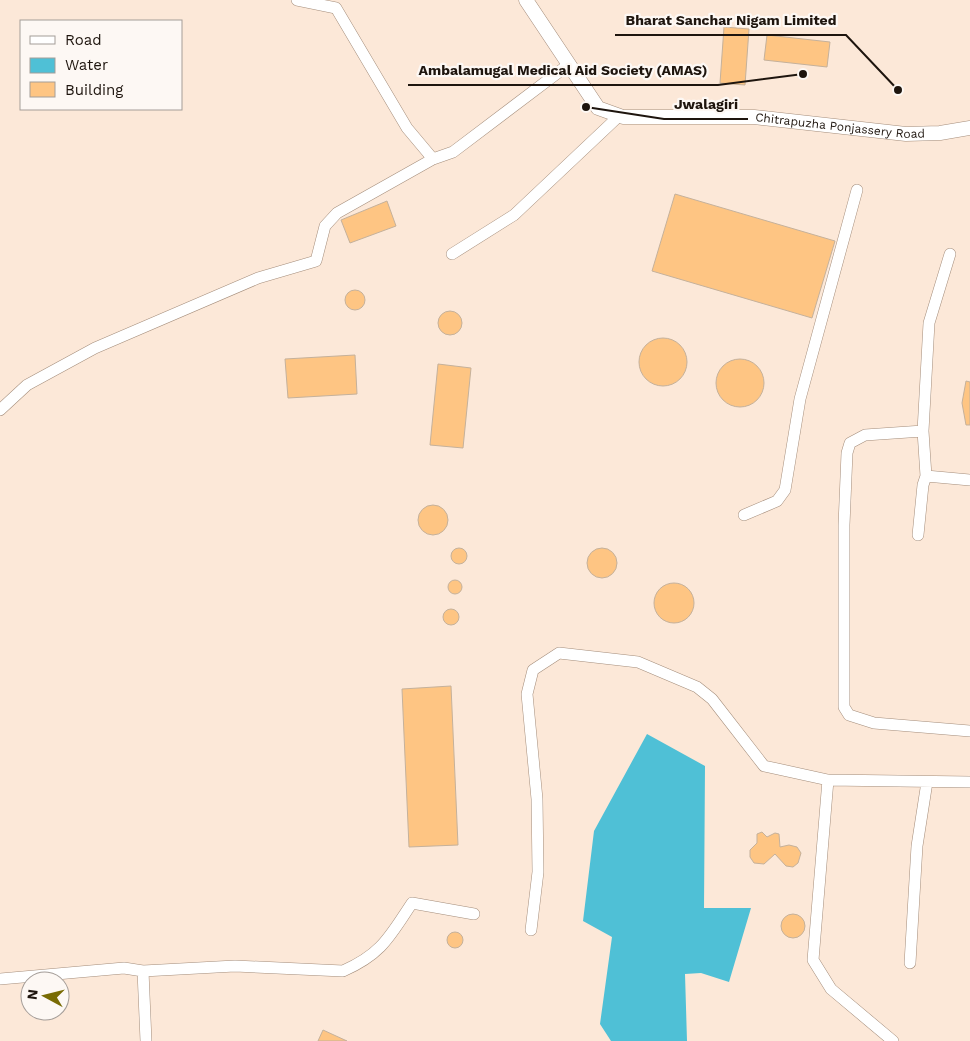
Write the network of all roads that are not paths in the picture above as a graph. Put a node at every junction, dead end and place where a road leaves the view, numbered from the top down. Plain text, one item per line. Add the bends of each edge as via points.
1 (297, 0) edge
2 (526, 0) edge
3 (568, 65) junction
4 (619, 116) junction
5 (970, 128) edge
6 (433, 159) junction
7 (857, 190) dead end
8 (452, 254) dead end
9 (950, 254) dead end
10 (0, 410) edge
11 (924, 430) junction
12 (926, 476) junction
13 (970, 480) edge
14 (744, 516) dead end
15 (918, 535) dead end
16 (970, 731) edge
17 (828, 780) junction
18 (926, 782) junction
19 (970, 782) edge
20 (474, 914) dead end
21 (531, 930) dead end
22 (910, 963) dead end
23 (143, 971) junction
24 (0, 979) edge
25 (146, 1041) edge
26 (893, 1041) edge

1 - 6 street via 336,8 407,128
2 - 3 main road
3 - 4 main road via 598,108
3 - 6 street via 453,152
4 - 5 main road, Chitrapuzha Ponjassery Road via 754,117 906,134
4 - 8 street via 514,215
6 - 10 street via 338,213 325,226 316,261 258,278 95,348 27,386
7 - 14 street via 800,398 786,490 777,501
9 - 11 street via 929,323
11 - 12 street
11 - 16 street via 865,435 850,443 847,453 844,707 849,715 874,723
12 - 13 street
12 - 15 street
17 - 18 street
17 - 21 street via 764,766 712,699 697,687 638,662 559,653 533,670 527,694 538,808 538,872
17 - 26 street via 813,960 831,989
18 - 19 street
18 - 22 street via 917,846
20 - 23 street via 412,903 382,948 343,971 235,966
23 - 24 street via 124,968
23 - 25 street

